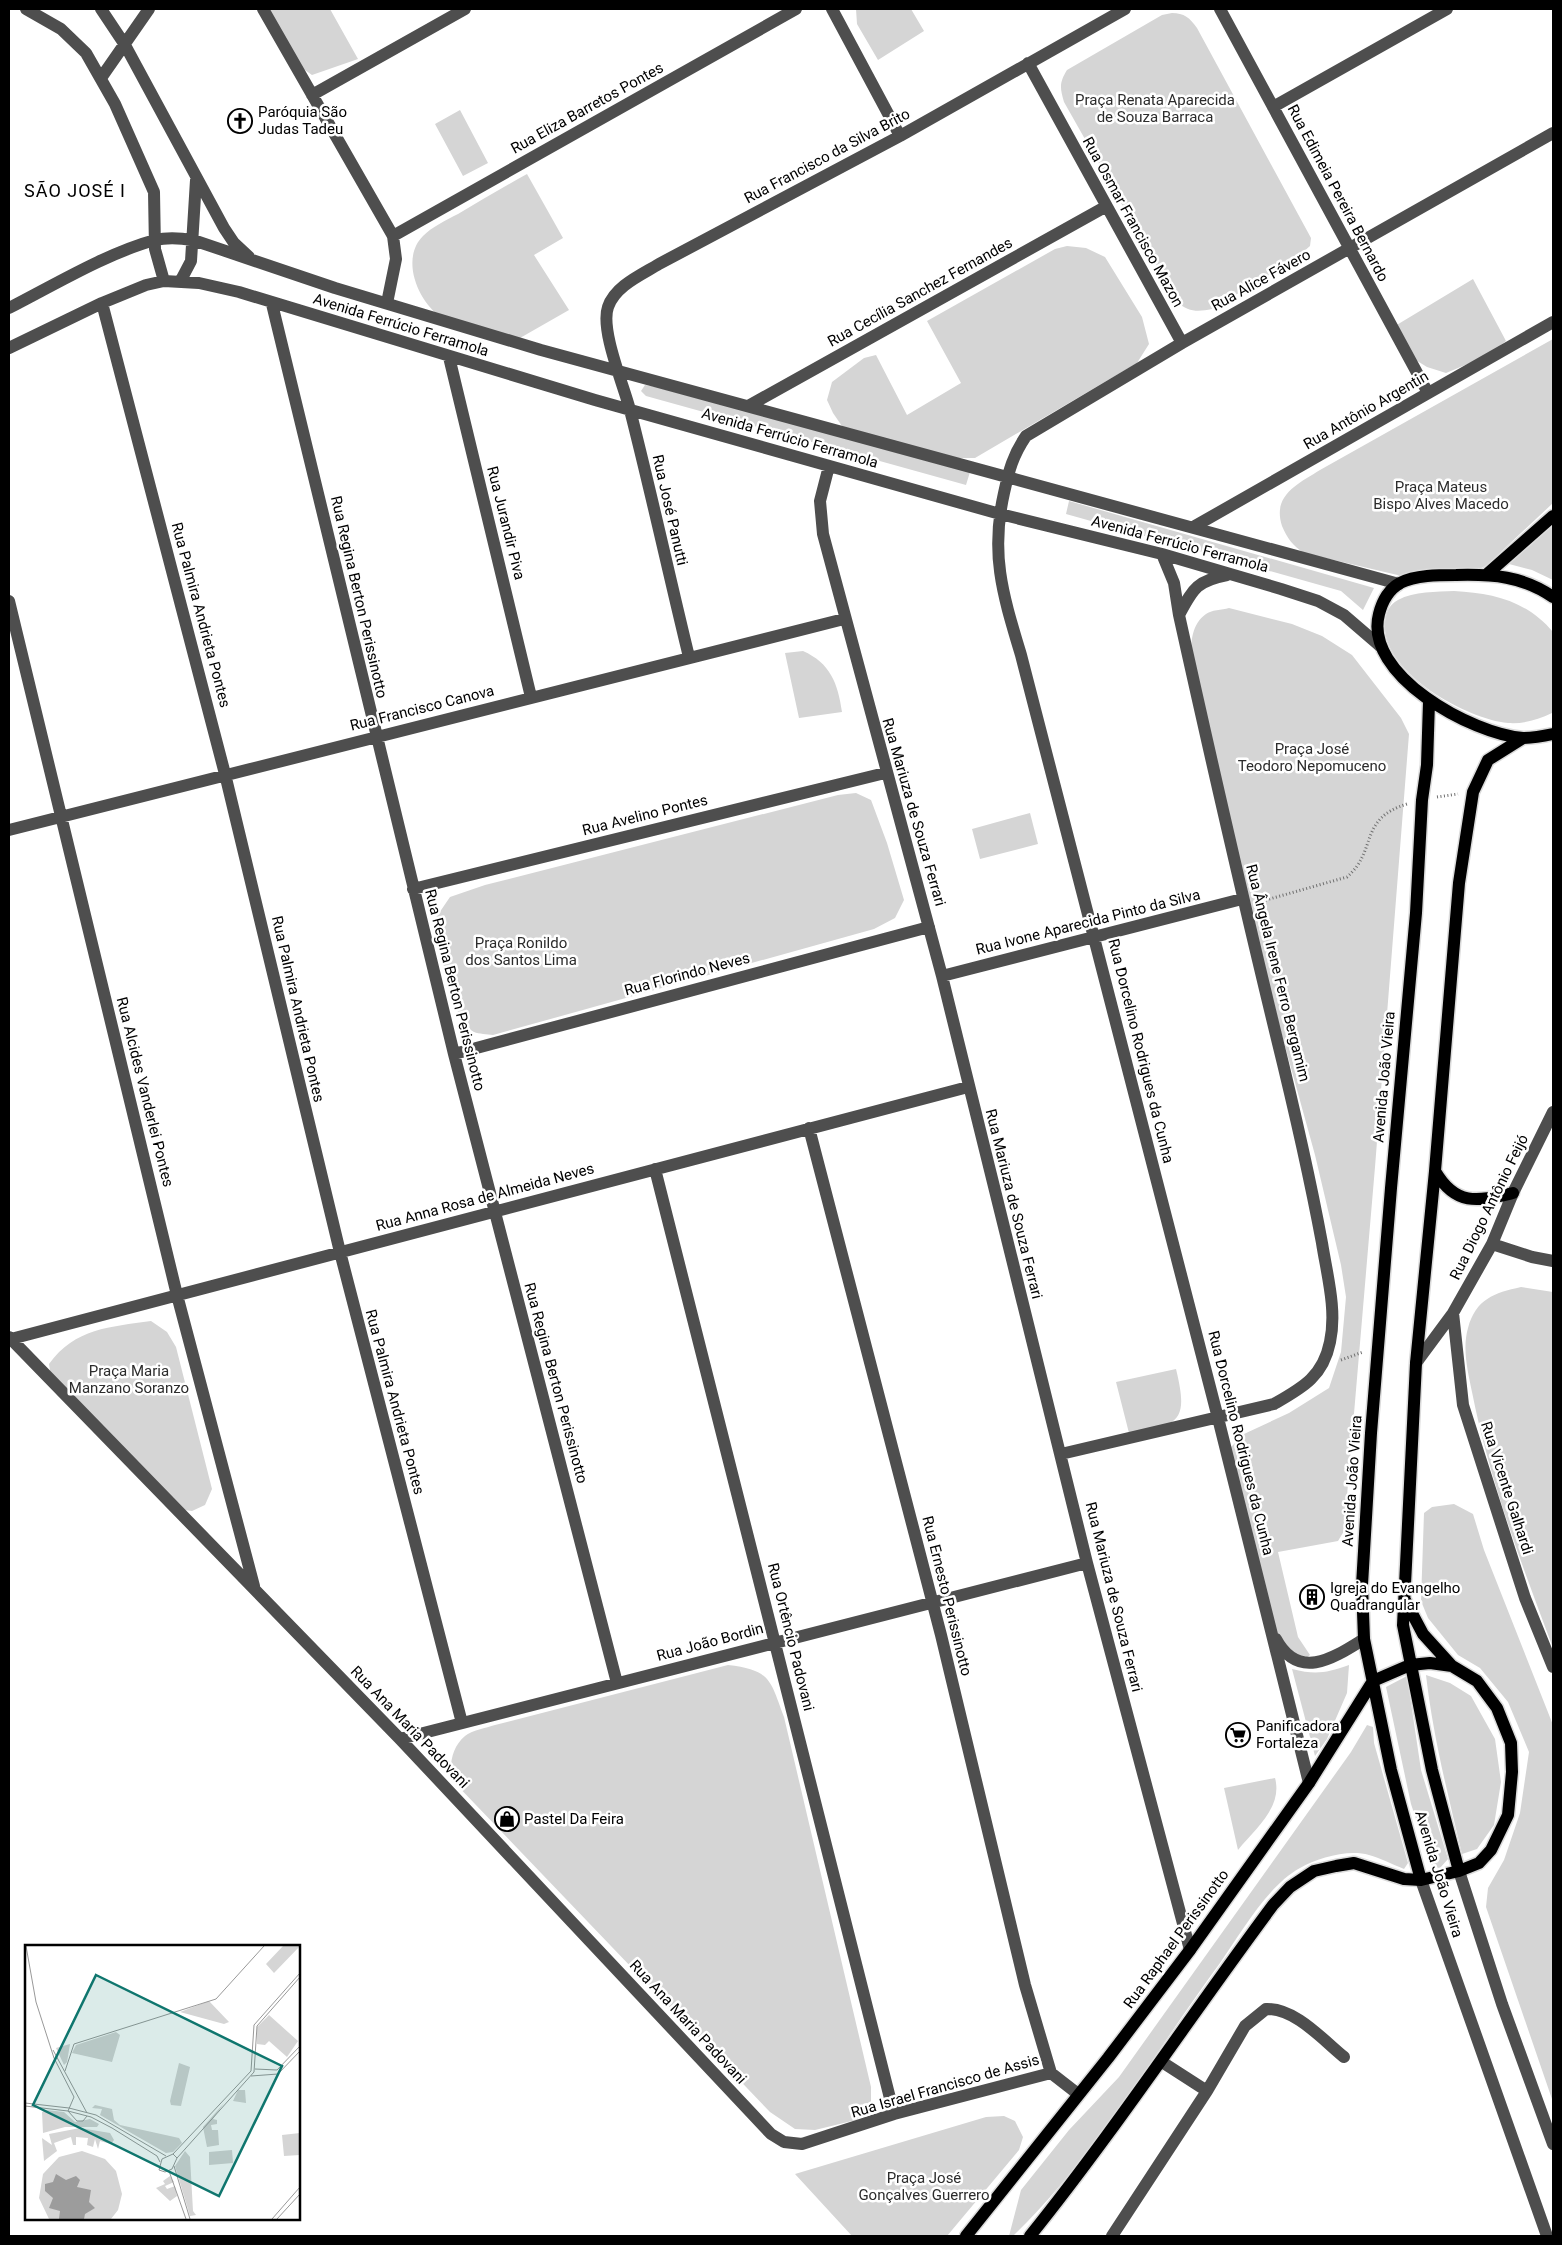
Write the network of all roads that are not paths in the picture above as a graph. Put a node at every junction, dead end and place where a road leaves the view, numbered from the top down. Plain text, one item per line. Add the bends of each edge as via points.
1 (26, 9) edge
2 (101, 9) edge
3 (149, 9) edge
4 (263, 9) edge
5 (466, 9) edge
6 (796, 9) edge
7 (832, 9) edge
8 (1125, 9) edge
9 (1220, 9) edge
10 (1447, 9) edge
11 (125, 45) junction
12 (1028, 63) junction
13 (101, 78) junction
14 (312, 95) junction
15 (1273, 107) junction
16 (1553, 133) edge
17 (900, 136) junction
18 (196, 179) junction
19 (1105, 207) junction
20 (393, 236) junction
21 (155, 240) junction
22 (193, 240) junction
23 (1350, 249) junction
24 (253, 262) junction
25 (164, 281) junction
26 (180, 282) junction
27 (102, 302) junction
28 (387, 303) junction
29 (272, 304) junction
30 (9, 308) edge
31 (1553, 322) edge
32 (1182, 343) junction
33 (9, 348) edge
34 (449, 358) junction
35 (618, 371) junction
36 (1428, 393) junction
37 (750, 405) junction
38 (630, 409) junction
39 (829, 466) junction
40 (1008, 476) junction
41 (1000, 514) junction
42 (1553, 516) edge
43 (1195, 526) junction
44 (1162, 554) junction
45 (1229, 575) junction
46 (1486, 575) junction
47 (1399, 584) junction
48 (1553, 597) edge
49 (9, 602) edge
50 (1179, 615) junction
51 (844, 619) junction
52 (1380, 646) junction
53 (689, 657) junction
54 (531, 697) junction
55 (1429, 702) junction
56 (1553, 734) edge
57 (376, 736) junction
58 (1523, 738) junction
59 (885, 773) junction
60 (225, 774) junction
61 (61, 816) junction
62 (9, 830) edge
63 (413, 889) junction
64 (1244, 903) junction
65 (929, 927) junction
66 (1094, 937) junction
67 (942, 976) junction
68 (454, 1054) junction
69 (968, 1087) junction
70 (1553, 1112) edge
71 (809, 1128) junction
72 (654, 1169) junction
73 (1436, 1171) junction
74 (1513, 1193) junction
75 (495, 1211) junction
76 (1492, 1244) junction
77 (340, 1252) junction
78 (1553, 1261) edge
79 (177, 1295) junction
80 (1453, 1313) junction
81 (10, 1338) edge
82 (1416, 1363) junction
83 (1218, 1418) junction
84 (1061, 1454) junction
85 (1087, 1563) junction
86 (254, 1589) junction
87 (1404, 1597) junction
88 (932, 1601) junction
89 (1272, 1633) junction
90 (1364, 1638) junction
91 (776, 1642) junction
92 (1410, 1665) junction
93 (1452, 1666) junction
94 (1553, 1666) edge
95 (1373, 1681) junction
96 (617, 1683) junction
97 (462, 1723) junction
98 (400, 1739) junction
99 (1309, 1783) junction
100 (1459, 1871) junction
101 (1421, 1880) junction
102 (1190, 1950) junction
103 (1344, 2057) dead end
104 (1162, 2062) junction
105 (1051, 2073) junction
106 (1207, 2091) junction
107 (1078, 2094) junction
108 (894, 2114) junction
109 (784, 2142) joint
110 (1553, 2144) edge
111 (978, 2221) junction
112 (966, 2236) edge
113 (976, 2236) edge
114 (1030, 2236) edge
115 (1112, 2236) edge
116 (1547, 2236) edge

1 - 13 street via 61,29 86,53
2 - 11 street
3 - 11 street
4 - 14 street
5 - 14 street
6 - 20 street, Rua Eliza Barretos Pontes
7 - 17 street
8 - 12 street, Rua Francisco da Silva Brito
9 - 15 street, Rua Edimeia Pereira Bernardo
10 - 15 street
11 - 13 street
11 - 18 street
12 - 17 street, Rua Francisco da Silva Brito
12 - 19 street, Rua Osmar Francisco Mazon
13 - 21 street via 131,135 154,192
14 - 20 street
15 - 23 street, Rua Edimeia Pereira Bernardo
16 - 23 street, Rua Alice Fávero
17 - 35 street, Rua Francisco da Silva Brito via 630,282 616,294 608,308 607,326
18 - 22 street
18 - 24 street via 234,243
19 - 32 street, Rua Osmar Francisco Mazon
19 - 37 street, Rua Cecília Sanchez Fernandes
20 - 28 street via 396,259
21 - 22 street, Avenida Ferrúcio Ferramola
21 - 25 street
21 - 30 street, Avenida Ferrúcio Ferramola
22 - 24 street, Avenida Ferrúcio Ferramola
22 - 26 street via 191,261
23 - 32 street, Rua Alice Fávero
23 - 36 street, Rua Edimeia Pereira Bernardo
24 - 28 street, Avenida Ferrúcio Ferramola
25 - 26 street, Avenida Ferrúcio Ferramola
25 - 27 street, Avenida Ferrúcio Ferramola via 146,284
26 - 29 street, Avenida Ferrúcio Ferramola via 239,292
27 - 33 street, Avenida Ferrúcio Ferramola
27 - 60 street, Rua Palmira Andrieta Pontes
28 - 35 street, Avenida Ferrúcio Ferramola
29 - 34 street, Avenida Ferrúcio Ferramola
29 - 57 street, Rua Regina Berton Perissinotto
31 - 36 street, Rua Antônio Argentin
32 - 40 street, Rua Alice Fávero via 1026,436 1014,454
34 - 38 street, Avenida Ferrúcio Ferramola
34 - 54 street, Rua Jurandir Piva
35 - 37 street, Avenida Ferrúcio Ferramola
35 - 38 street, Rua José Panutti
36 - 43 street, Rua Antônio Argentin
37 - 40 street, Avenida Ferrúcio Ferramola
38 - 39 street, Avenida Ferrúcio Ferramola
38 - 53 street, Rua José Panutti
39 - 41 street, Avenida Ferrúcio Ferramola
39 - 51 street, Rua Mariuza de Souza Ferrari via 820,501 823,534
40 - 41 street, Rua Dorcelino Rodrigues da Cunha
40 - 43 street, Avenida Ferrúcio Ferramola
41 - 44 street, Avenida Ferrúcio Ferramola
41 - 66 street, Rua Dorcelino Rodrigues da Cunha via 997,536 999,572
42 - 46 main road
43 - 47 street, Avenida Ferrúcio Ferramola
44 - 45 street, Avenida Ferrúcio Ferramola
44 - 50 street, Rua Ângela Irene Ferro Bergamim via 1174,583
45 - 50 street via 1213,578 1194,588
45 - 52 street, Avenida Ferrúcio Ferramola via 1318,600 1344,615
46 - 47 main road via 1422,578
46 - 48 main road via 1507,576 1526,582
47 - 52 main road, Avenida João Vieira via 1382,601 1376,625
49 - 61 street, Rua Alcides Vanderlei Pontes
50 - 64 street, Rua Ângela Irene Ferro Bergamim
51 - 53 street, Rua Francisco Canova
51 - 59 street, Rua Mariuza de Souza Ferrari
52 - 55 main road, Avenida João Vieira
53 - 54 street, Rua Francisco Canova
54 - 57 street, Rua Francisco Canova
55 - 58 main road, Avenida João Vieira via 1479,727
55 - 90 main road, Avenida João Vieira via 1416,913 1371,1433 1362,1585
56 - 58 main road, Avenida João Vieira
57 - 60 street, Rua Francisco Canova
57 - 63 street, Rua Regina Berton Perissinotto
58 - 73 main road, Avenida João Vieira via 1488,760 1473,792 1458,883
59 - 63 street, Rua Avelino Pontes
59 - 65 street, Rua Mariuza de Souza Ferrari
60 - 61 street, Rua Francisco Canova
60 - 77 street, Rua Palmira Andrieta Pontes
61 - 62 street, Rua Francisco Canova
61 - 79 street, Rua Alcides Vanderlei Pontes
63 - 68 street, Rua Regina Berton Perissinotto
64 - 66 street, Rua Ivone Aparecida Pinto da Silva
64 - 83 street, Rua Ângela Irene Ferro Bergamim via 1306,1156 1332,1300 1331,1340 1317,1374 1303,1388 1274,1404
65 - 67 street, Rua Mariuza de Souza Ferrari
65 - 68 street, Rua Florindo Neves
66 - 67 street, Rua Ivone Aparecida Pinto da Silva
66 - 83 street, Rua Dorcelino Rodrigues da Cunha
67 - 69 street, Rua Mariuza de Souza Ferrari
68 - 75 street, Rua Regina Berton Perissinotto
69 - 71 street, Rua Anna Rosa de Almeida Neves
69 - 84 street, Rua Mariuza de Souza Ferrari
70 - 74 street, Rua Diogo Antônio Feijó
71 - 72 street, Rua Anna Rosa de Almeida Neves
71 - 88 street, Rua Ernesto Perissinotto
72 - 75 street, Rua Anna Rosa de Almeida Neves
72 - 91 street, Rua Ortêncio Padovani
73 - 74 main road via 1452,1192 1472,1200
73 - 82 main road, Avenida João Vieira
74 - 76 street, Rua Diogo Antônio Feijó
75 - 77 street, Rua Anna Rosa de Almeida Neves
75 - 96 street, Rua Regina Berton Perissinotto
76 - 78 street
76 - 80 street, Rua Diogo Antônio Feijó
77 - 79 street, Rua Anna Rosa de Almeida Neves
77 - 97 street, Rua Palmira Andrieta Pontes
79 - 81 street, Rua Anna Rosa de Almeida Neves
79 - 86 street, Rua Alcides Vanderlei Pontes
80 - 82 street, Rua Diogo Antônio Feijó
80 - 94 street, Rua Vicente Galhardi via 1463,1405 1525,1598
81 - 86 street, Rua Ana Maria Padovani
82 - 87 main road, Avenida João Vieira
83 - 84 street, Rua Ângela Irene Ferro Bergamim
83 - 89 street, Rua Dorcelino Rodrigues da Cunha
84 - 85 street, Rua Mariuza de Souza Ferrari
85 - 88 street, Rua João Bordin
85 - 102 street, Rua Mariuza de Souza Ferrari
86 - 98 street, Rua Ana Maria Padovani
87 - 92 main road, Avenida João Vieira via 1402,1625
87 - 93 main road via 1423,1634
88 - 91 street, Rua João Bordin
88 - 105 street, Rua Ernesto Perissinotto via 1025,1985
89 - 90 street, Rua Dorcelino Rodrigues da Cunha via 1290,1656 1299,1661 1317,1663 1333,1658
89 - 99 street, Rua Dorcelino Rodrigues da Cunha
90 - 95 main road, Avenida João Vieira
91 - 96 street, Rua João Bordin
91 - 108 street, Rua Ortêncio Padovani
92 - 93 main road, Avenida João Vieira
92 - 95 main road
92 - 100 main road, Avenida João Vieira via 1432,1770
93 - 100 main road, Avenida João Vieira via 1477,1681 1497,1708 1511,1743 1508,1815 1491,1850 1479,1863
95 - 99 main road, Rua Raphael Perissinotto
95 - 101 main road, Avenida João Vieira via 1391,1770
96 - 97 street, Rua João Bordin
97 - 98 street, Rua João Bordin
98 - 109 street, Rua Ana Maria Padovani via 771,2134
99 - 102 main road, Rua Raphael Perissinotto
100 - 101 main road
100 - 110 street, Avenida João Vieira via 1502,2004
101 - 104 main road via 1404,1879 1354,1863 1314,1871 1290,1887 1262,1920
101 - 116 street, Avenida João Vieira
102 - 107 main road, Rua Raphael Perissinotto
103 - 106 street via 1300,2022 1277,2009 1266,2009 1245,2026
104 - 106 street
104 - 114 main road
105 - 107 street, Rua Israel Francisco de Assis
105 - 108 street, Rua Israel Francisco de Assis
106 - 115 street
107 - 111 main road, Rua Raphael Perissinotto
108 - 109 street, Rua Israel Francisco de Assis via 802,2144
111 - 112 main road, Rua Raphael Perissinotto
111 - 113 main road

